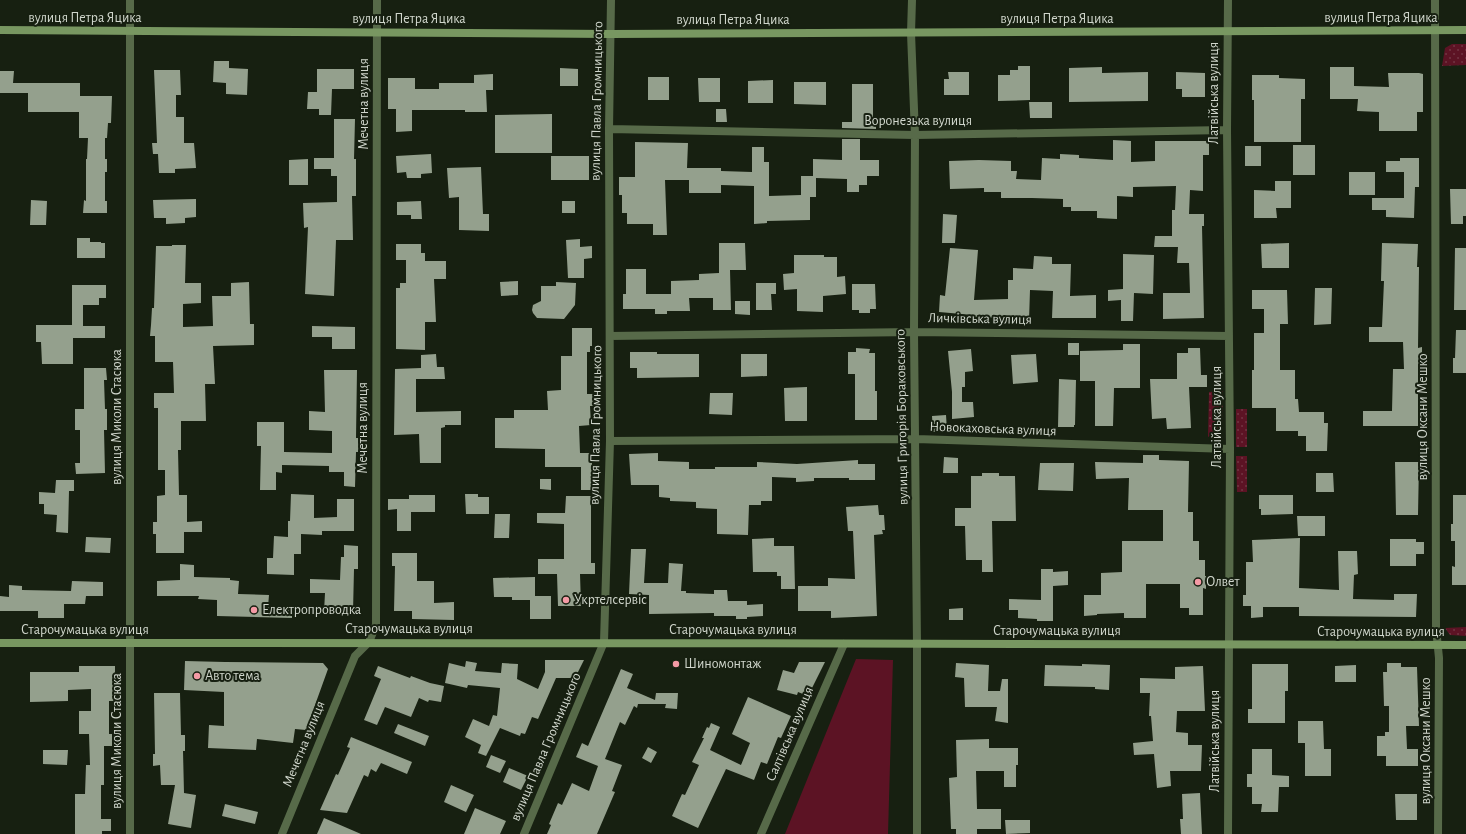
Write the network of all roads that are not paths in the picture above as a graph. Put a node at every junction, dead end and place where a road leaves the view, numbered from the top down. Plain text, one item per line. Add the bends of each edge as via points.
1 (130, 0) edge
2 (377, 0) edge
3 (612, 0) edge
4 (912, 0) edge
5 (1228, 0) edge
6 (1436, 0) edge
7 (0, 30) edge
8 (1435, 30) junction
9 (1466, 30) edge
10 (130, 31) junction
11 (377, 32) junction
12 (1228, 32) junction
13 (911, 33) junction
14 (611, 34) junction
15 (609, 129) junction
16 (1227, 130) junction
17 (915, 135) junction
18 (914, 332) junction
19 (610, 336) junction
20 (1229, 336) junction
21 (916, 439) junction
22 (610, 441) junction
23 (1230, 449) junction
24 (369, 642) junction
25 (604, 642) junction
26 (0, 643) edge
27 (130, 643) junction
28 (844, 644) junction
29 (917, 644) junction
30 (1229, 645) junction
31 (1438, 645) junction
32 (1466, 645) edge
33 (130, 834) edge
34 (282, 834) edge
35 (524, 834) edge
36 (761, 834) edge
37 (917, 834) edge
38 (1228, 834) edge
39 (1438, 834) edge

1 - 10 street, вулиця Миколи Стасюка
2 - 11 street, Мечетна вулиця
3 - 14 street, вулиця Павла Громницького
4 - 13 street, вулиця Григорія Бораковського
5 - 12 street, Латвійська вулиця
6 - 8 street, вулиця Оксани Мешко
7 - 10 street, вулиця Петра Яцика
8 - 9 street, вулиця Петра Яцика
8 - 12 street, вулиця Петра Яцика
8 - 31 street, вулиця Оксани Мешко
10 - 11 street, вулиця Петра Яцика
10 - 27 street, вулиця Миколи Стасюка
11 - 14 street, вулиця Петра Яцика
11 - 24 street, Мечетна вулиця via 376,625
12 - 13 street, вулиця Петра Яцика
12 - 16 street, Латвійська вулиця
13 - 14 street, вулиця Петра Яцика
13 - 17 street, вулиця Григорія Бораковського
14 - 15 street, вулиця Павла Громницького
15 - 17 street, Воронезька вулиця
15 - 19 street, вулиця Павла Громницького
16 - 17 street, Воронезька вулиця
16 - 20 street, Латвійська вулиця
17 - 18 street, вулиця Григорія Бораковського
18 - 19 street, Личківська вулиця
18 - 20 street, Личківська вулиця
18 - 21 street, вулиця Григорія Бораковського
19 - 22 street, вулиця Павла Громницького
20 - 23 street, Латвійська вулиця
21 - 22 street, Новокаховська вулиця
21 - 23 street, Новокаховська вулиця
21 - 29 street, вулиця Григорія Бораковського
22 - 25 street, вулиця Павла Громницького
23 - 30 street, Латвійська вулиця
24 - 25 street, Старочумацька вулиця
24 - 27 street, Старочумацька вулиця
24 - 34 street, Мечетна вулиця via 355,656
25 - 28 street, Старочумацька вулиця
25 - 35 street, вулиця Павла Громницького
26 - 27 street, Старочумацька вулиця
27 - 33 street, вулиця Миколи Стасюка
28 - 29 street, Старочумацька вулиця
28 - 36 street, Салтівська вулиця
29 - 30 street, Старочумацька вулиця
29 - 37 street, вулиця Григорія Бораковського
30 - 31 street, Старочумацька вулиця
30 - 38 street, Латвійська вулиця
31 - 32 street, Старочумацька вулиця
31 - 39 street, вулиця Оксани Мешко

